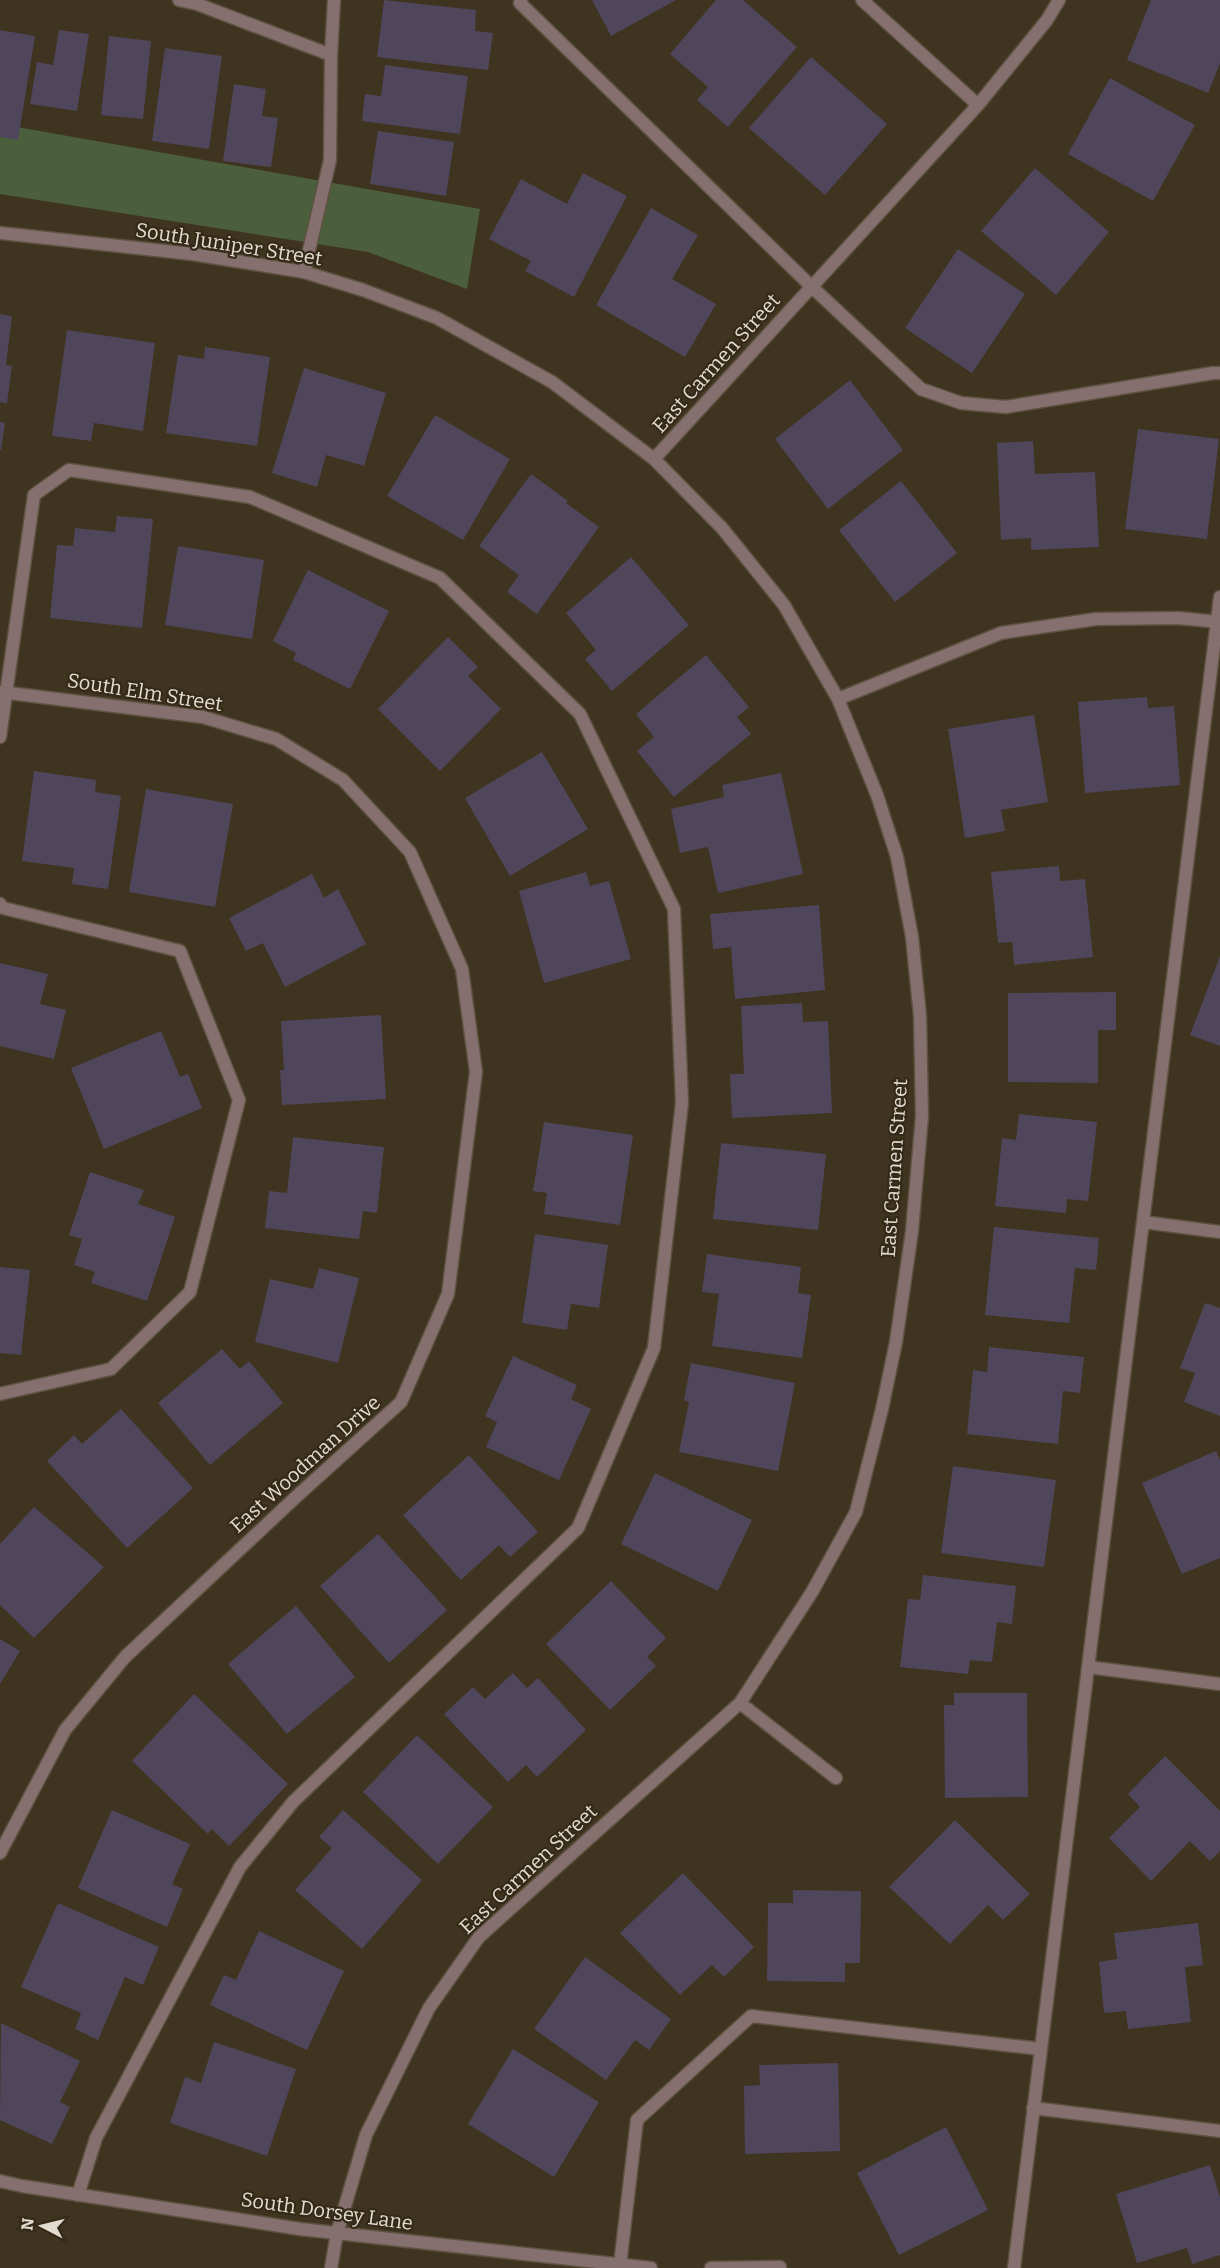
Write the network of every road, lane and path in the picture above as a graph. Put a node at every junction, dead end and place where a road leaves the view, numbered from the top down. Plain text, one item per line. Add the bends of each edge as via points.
1 (179, 0) edge
2 (334, 0) edge
3 (521, 0) edge
4 (862, 0) edge
5 (1059, 0) edge
6 (330, 55) junction
7 (978, 105) junction
8 (0, 233) edge
9 (304, 272) junction
10 (812, 287) junction
11 (1220, 373) edge
12 (654, 459) junction
13 (1220, 597) edge
14 (1219, 621) edge
15 (3, 692) edge
16 (838, 699) junction
17 (0, 737) edge
18 (343, 780) joint
19 (0, 904) edge
20 (1143, 1222) junction
21 (1220, 1232) edge
22 (0, 1394) edge
23 (1088, 1667) junction
24 (1220, 1684) edge
25 (740, 1703) junction
26 (836, 1778) dead end
27 (0, 1853) edge
28 (1041, 2049) junction
29 (1033, 2109) junction
30 (1220, 2131) edge
31 (0, 2181) edge
32 (78, 2195) junction
33 (337, 2233) junction
34 (621, 2265) junction
35 (780, 2267) edge
36 (331, 2268) edge
37 (651, 2268) edge
38 (711, 2268) edge
39 (1014, 2268) edge

1 - 6 street
2 - 6 street
3 - 10 street
4 - 7 street
5 - 7 street, East Carmen Street
6 - 9 street via 330,160
7 - 10 street, East Carmen Street
8 - 9 street, South Juniper Street via 192,254
9 - 12 street, South Juniper Street via 437,318 552,382
10 - 11 street via 921,389 961,403 1006,407
10 - 12 street, East Carmen Street
12 - 16 street, East Carmen Street via 722,528 784,604
13 - 14 street
14 - 16 street via 1096,619 1002,633
14 - 20 street
15 - 17 street
15 - 18 street, South Elm Street via 203,717 276,739
15 - 32 street via 34,495 69,470 250,498 440,578 580,714 674,909 675,920 682,1103 654,1348 578,1528 292,1802 240,1867 96,2138
16 - 25 street, East Carmen Street via 897,857 912,937 920,1016 922,1116 912,1231 896,1342 856,1512 812,1593
18 - 27 street, East Woodman Drive via 410,852 462,969 476,1072 448,1294 401,1402 125,1657 65,1730
19 - 22 street via 3,908 180,951 239,1100 190,1292 111,1369
20 - 21 street
20 - 23 street
23 - 24 street
23 - 28 street
25 - 26 street
25 - 33 street, East Carmen Street via 479,1937 429,2008 366,2135
28 - 29 street
28 - 34 street via 751,2016 637,2120
29 - 30 street
29 - 39 street
31 - 32 street, South Dorsey Lane
32 - 33 street, South Dorsey Lane
33 - 34 street, South Dorsey Lane
33 - 36 street, East Carmen Street
34 - 37 street, South Dorsey Lane
35 - 38 street

